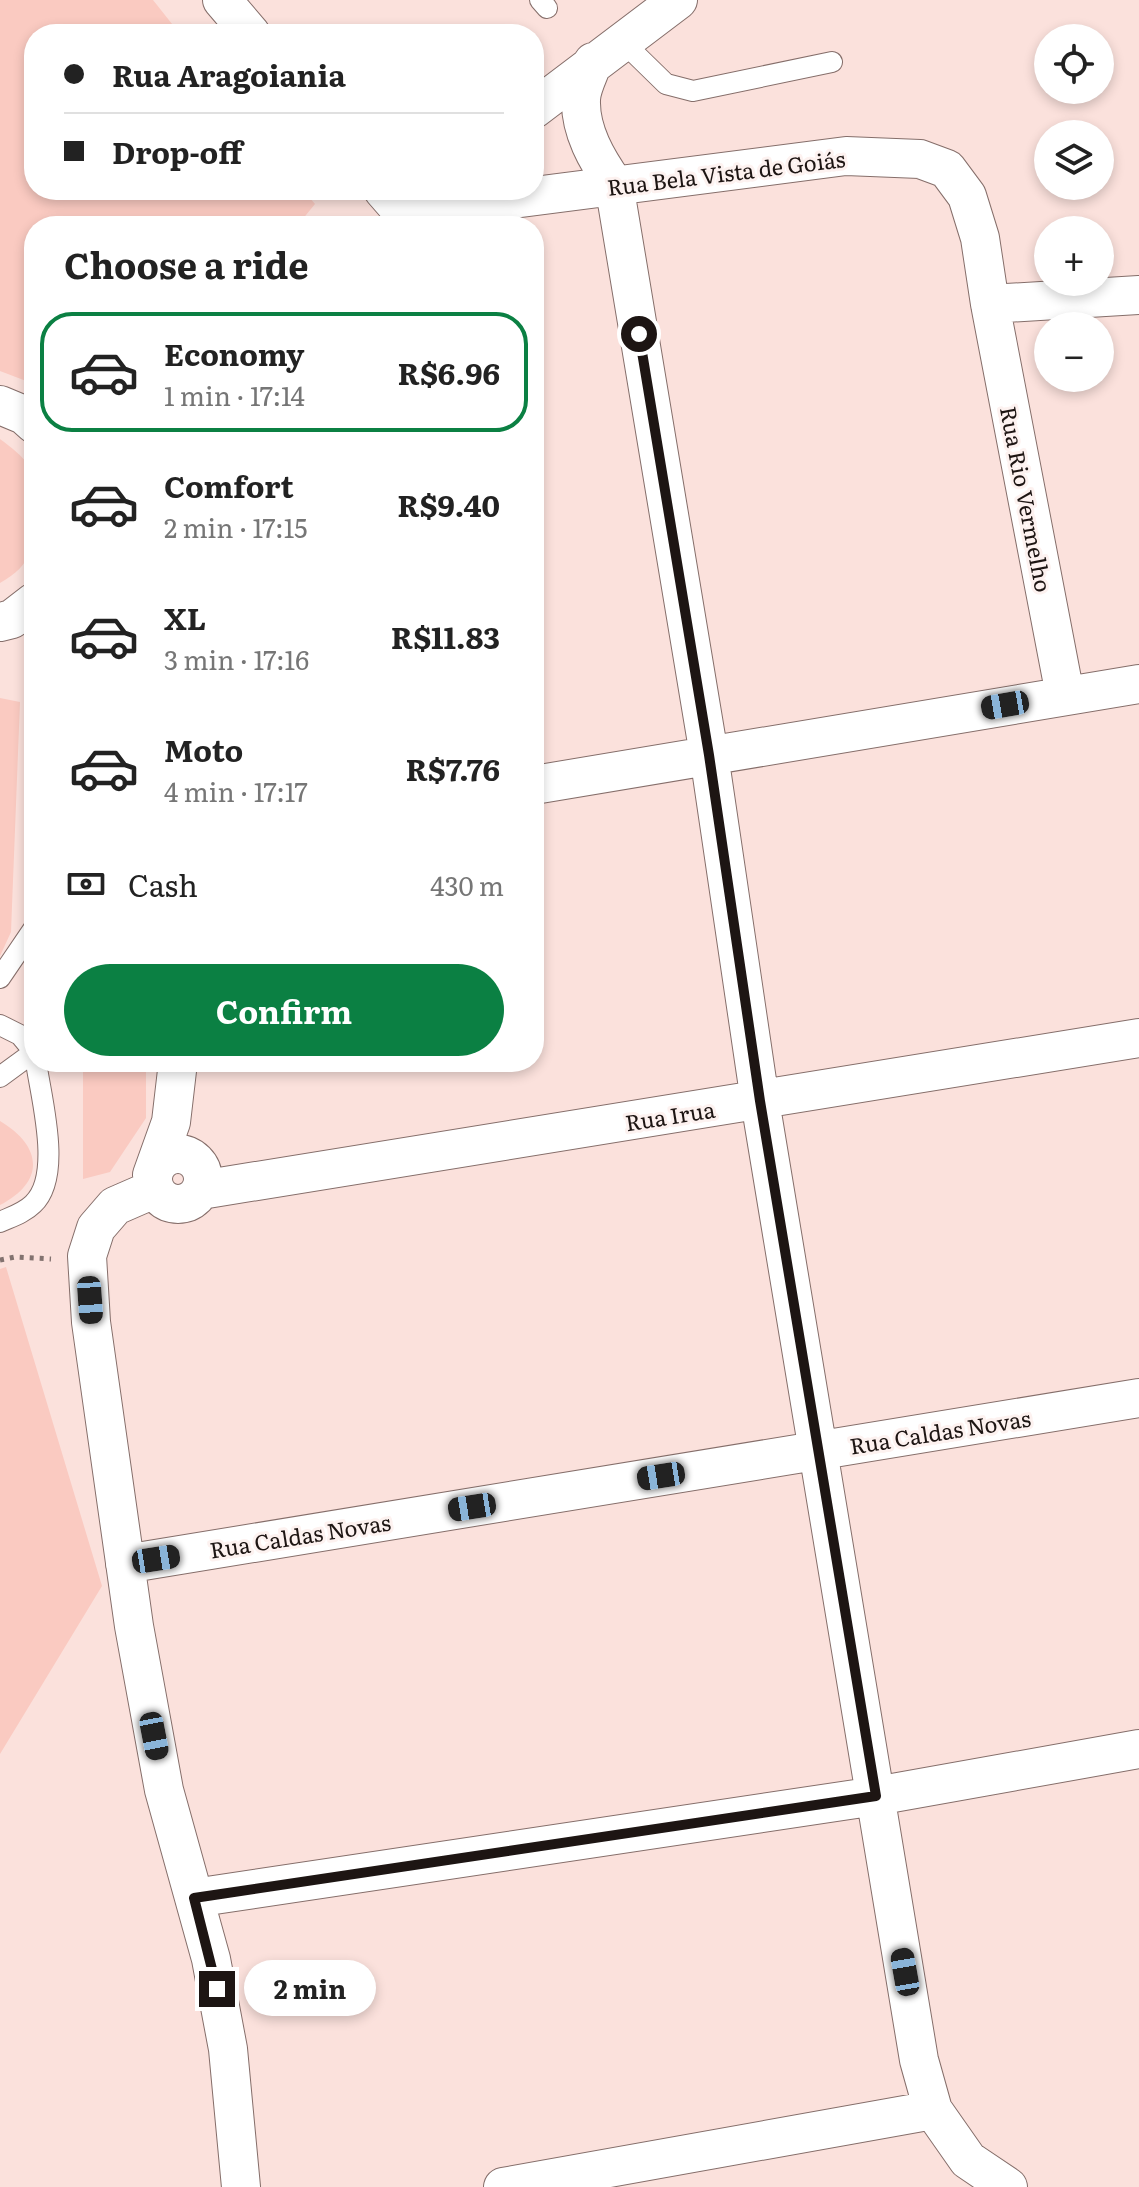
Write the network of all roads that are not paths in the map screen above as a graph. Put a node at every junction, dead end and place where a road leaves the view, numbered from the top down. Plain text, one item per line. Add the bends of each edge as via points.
1 (222, 0) edge
2 (678, 0) edge
3 (242, 24) edge
4 (608, 52) junction
5 (832, 62) dead end
6 (544, 101) edge
7 (614, 184) junction
8 (544, 192) edge
9 (412, 200) edge
10 (477, 200) edge
11 (391, 210) edge
12 (1139, 295) edge
13 (990, 304) junction
14 (24, 610) edge
15 (0, 622) edge
16 (1139, 684) edge
17 (1065, 695) junction
18 (709, 755) junction
19 (544, 783) edge
20 (24, 943) edge
21 (0, 978) edge
22 (0, 1025) edge
23 (1139, 1038) edge
24 (24, 1040) edge
25 (24, 1059) edge
26 (38, 1072) edge
27 (177, 1072) edge
28 (188, 1072) edge
29 (0, 1077) edge
30 (760, 1101) junction
31 (200, 1178) junction
32 (153, 1182) junction
33 (0, 1222) edge
34 (1139, 1398) edge
35 (819, 1451) junction
36 (125, 1564) junction
37 (1139, 1749) edge
38 (876, 1796) junction
39 (194, 1898) junction
40 (933, 2110) junction
41 (562, 2183) edge
42 (241, 2187) edge
43 (503, 2187) edge
44 (1008, 2187) edge

1 - 3 street
2 - 4 street
4 - 5 lane via 666,84 693,91
4 - 6 street
4 - 7 street via 581,98 585,130
7 - 8 street, Rua Bela Vista de Goiás
7 - 13 street, Rua Bela Vista de Goiás via 846,156 920,159 947,169 967,196
7 - 18 street
9 - 11 street
10 - 11 street, Rua Bela Vista de Goiás
12 - 13 street
13 - 17 street, Rua Rio Vermelho
14 - 15 street
16 - 17 street
17 - 18 street
18 - 19 street
18 - 30 street
20 - 21 lane
22 - 24 lane
23 - 30 street, Rua Irua
25 - 29 lane
26 - 33 lane via 47,1174 34,1203
27 - 32 street via 171,1122
28 - 31 street
30 - 31 street, Rua Irua
30 - 35 street
31 - 32 street, Rua Irua via 193,1158 177,1153 161,1160
32 - 36 street via 115,1206 96,1228 87,1256 91,1322
34 - 35 street, Rua Caldas Novas
35 - 36 street, Rua Caldas Novas
35 - 38 street
36 - 39 street via 164,1790
37 - 38 street
38 - 39 street
38 - 40 street via 919,2060
39 - 42 street via 228,2049
40 - 41 street
40 - 44 street via 968,2160
41 - 43 street

